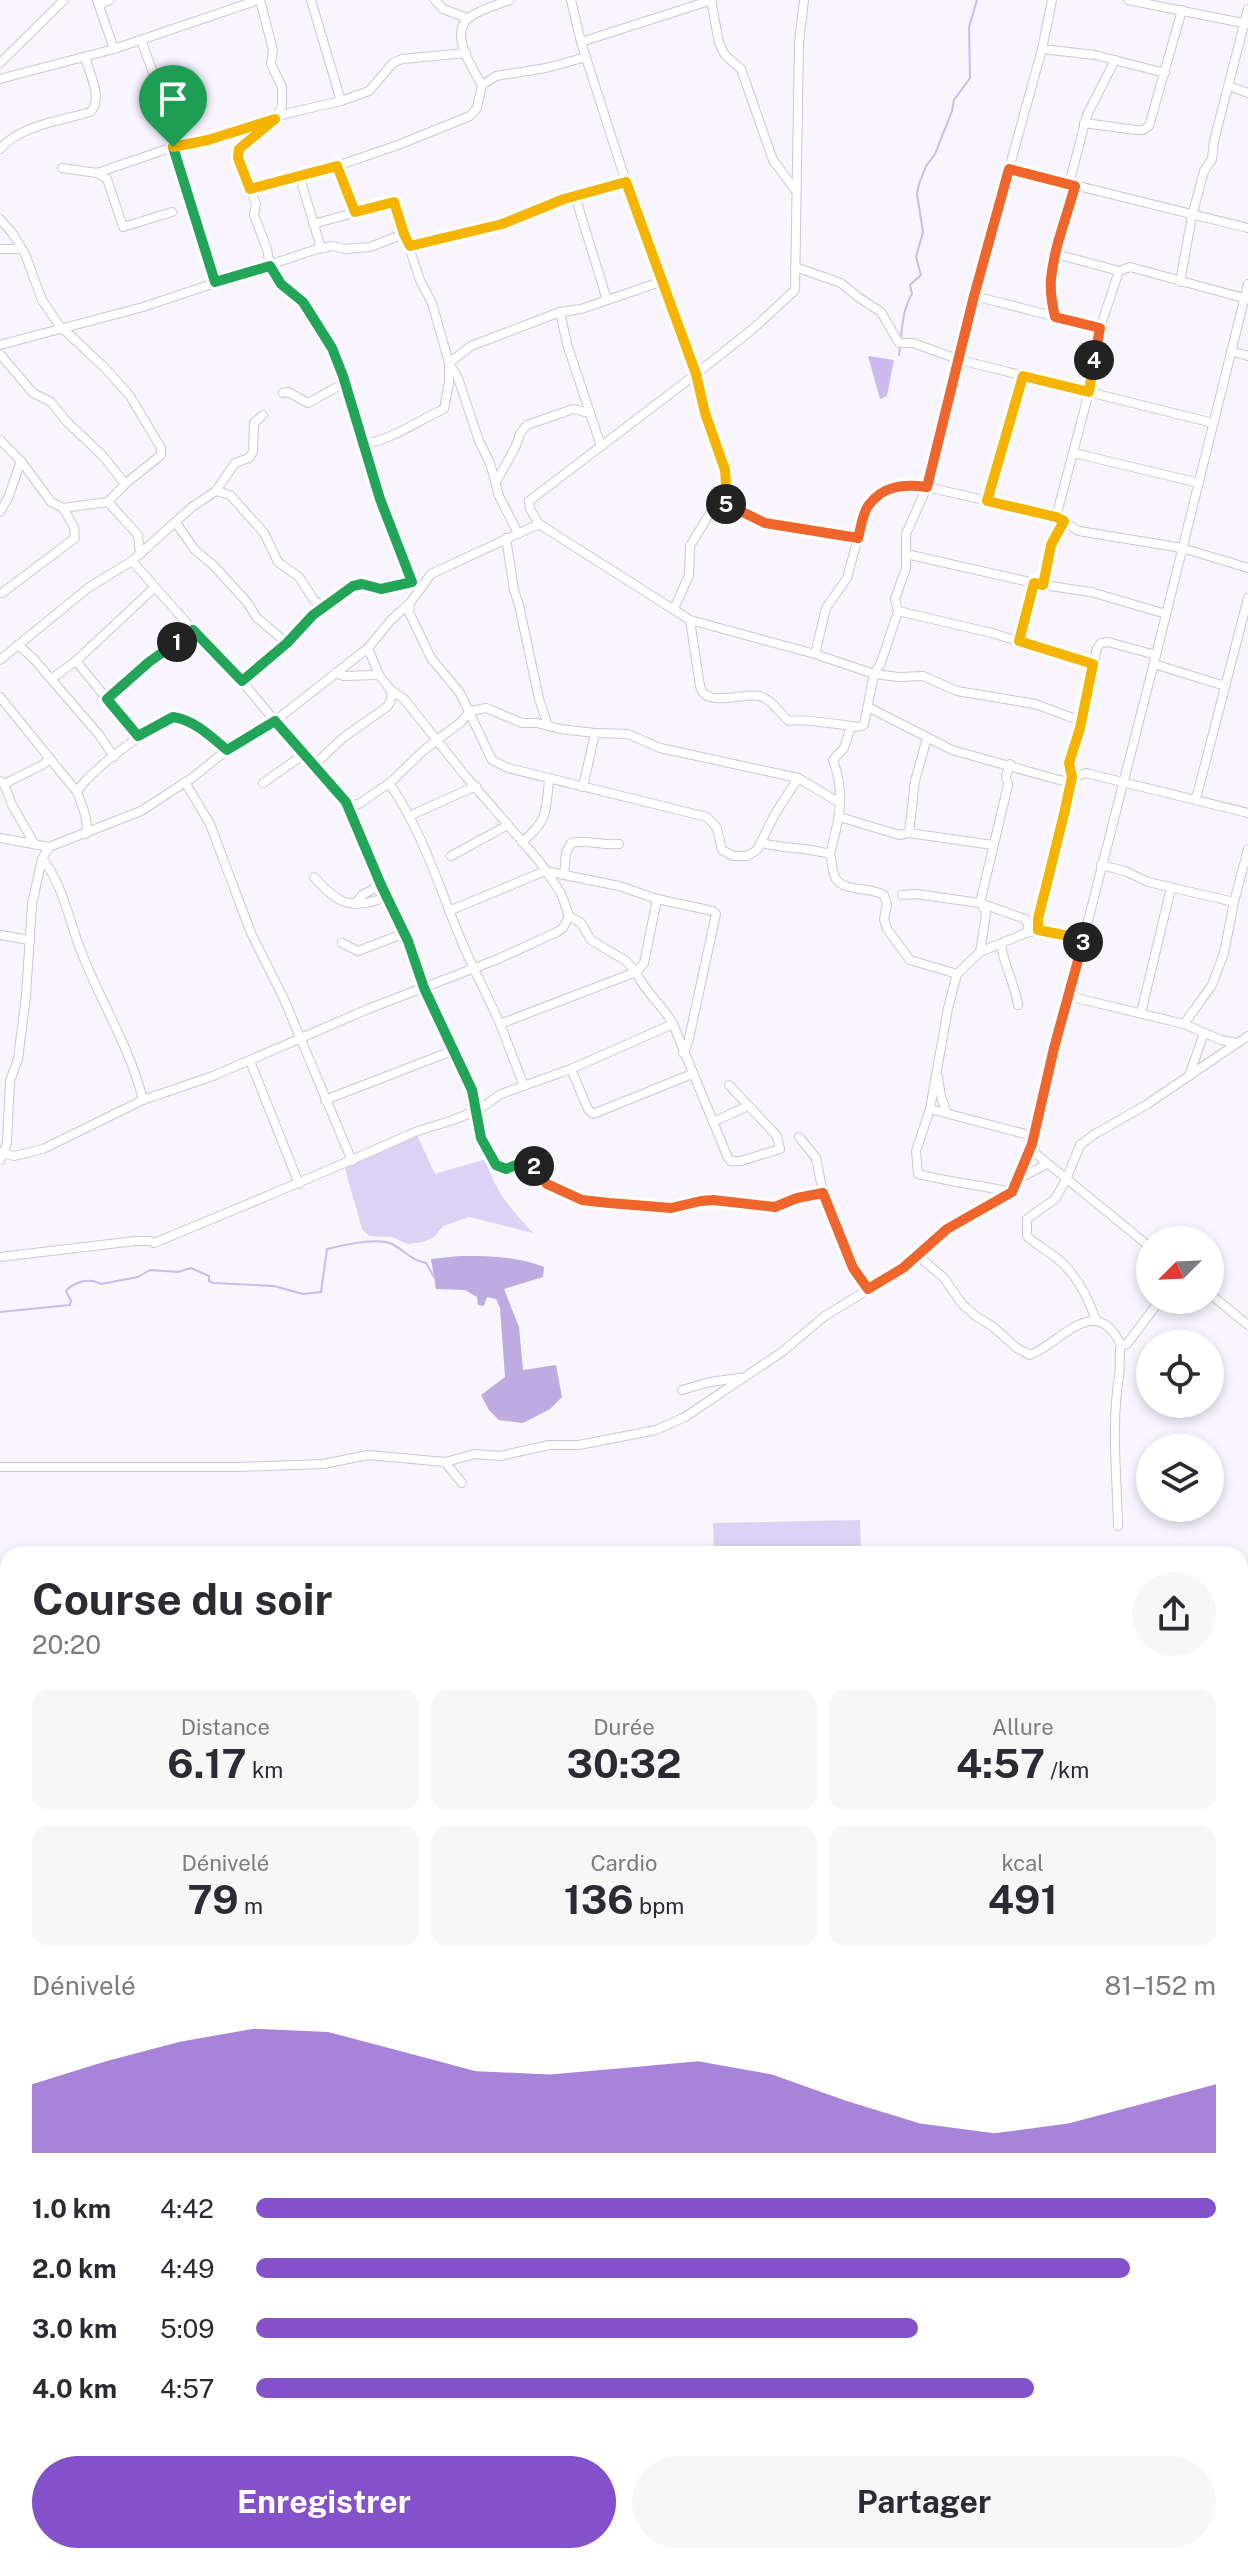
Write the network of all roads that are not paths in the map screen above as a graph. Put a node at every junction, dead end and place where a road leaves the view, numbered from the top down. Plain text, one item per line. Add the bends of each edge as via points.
1 (64, 0) edge
2 (110, 0) edge
3 (259, 0) edge
4 (311, 0) edge
5 (435, 0) edge
6 (510, 0) edge
7 (571, 0) edge
8 (711, 0) edge
9 (804, 0) edge
10 (1052, 0) edge
11 (1128, 0) edge
12 (98, 2) edge
13 (1248, 9) edge
14 (1182, 10) junction
15 (467, 18) junction
16 (1246, 24) edge
17 (141, 40) junction
18 (581, 42) junction
19 (114, 49) junction
20 (1042, 49) junction
21 (466, 53) junction
22 (85, 57) junction
23 (586, 57) junction
24 (1115, 60) junction
25 (0, 63) edge
26 (1165, 73) junction
27 (0, 79) edge
28 (482, 85) junction
29 (1229, 86) junction
30 (1248, 93) edge
31 (341, 101) junction
32 (285, 110) junction
33 (275, 119) junction
34 (1084, 123) junction
35 (173, 147) junction
36 (0, 149) edge
37 (337, 166) junction
38 (62, 168) dead end
39 (1009, 169) junction
40 (97, 173) junction
41 (299, 175) junction
42 (626, 182) junction
43 (1072, 185) junction
44 (250, 189) junction
45 (796, 191) junction
46 (575, 196) junction
47 (172, 212) dead end
48 (355, 212) junction
49 (1192, 216) junction
50 (0, 219) edge
51 (313, 224) junction
52 (1248, 228) edge
53 (404, 234) junction
54 (410, 246) junction
55 (321, 248) junction
56 (0, 249) edge
57 (21, 249) junction
58 (1056, 254) junction
59 (270, 266) junction
60 (795, 267) junction
61 (1119, 271) junction
62 (663, 281) junction
63 (215, 282) junction
64 (1180, 282) junction
65 (1248, 284) edge
66 (974, 296) junction
67 (1246, 298) edge
68 (607, 300) junction
69 (560, 312) junction
70 (1055, 317) junction
71 (62, 328) junction
72 (1100, 328) junction
73 (0, 345) edge
74 (1231, 351) junction
75 (0, 354) edge
76 (1248, 356) edge
77 (960, 360) junction
78 (449, 363) junction
79 (696, 374) junction
80 (1023, 376) junction
81 (344, 383) junction
82 (1089, 392) junction
83 (283, 393) dead end
84 (590, 413) junction
85 (263, 415) dead end
86 (1213, 423) junction
87 (0, 440) edge
88 (364, 444) junction
89 (601, 446) junction
90 (1074, 453) junction
91 (21, 461) junction
92 (223, 481) junction
93 (496, 482) junction
94 (1199, 483) junction
95 (125, 484) junction
96 (927, 487) junction
97 (216, 491) junction
98 (226, 492) junction
99 (718, 500) junction
100 (987, 501) junction
101 (108, 502) junction
102 (63, 508) junction
103 (0, 512) edge
104 (1060, 519) junction
105 (176, 523) junction
106 (539, 524) junction
107 (518, 533) junction
108 (506, 538) junction
109 (858, 538) junction
110 (1182, 548) junction
111 (906, 554) junction
112 (136, 557) junction
113 (1248, 568) edge
114 (431, 574) junction
115 (412, 582) junction
116 (1039, 584) junction
117 (155, 587) junction
118 (2, 593) dead end
119 (1248, 598) edge
120 (410, 603) junction
121 (324, 608) junction
122 (674, 609) junction
123 (898, 611) junction
124 (1166, 614) junction
125 (690, 620) junction
126 (1244, 627) edge
127 (193, 630) junction
128 (1019, 641) junction
129 (287, 643) junction
130 (18, 645) junction
131 (368, 648) junction
132 (815, 654) junction
133 (0, 660) edge
134 (1155, 660) junction
135 (76, 661) junction
136 (1093, 664) junction
137 (335, 673) junction
138 (874, 674) junction
139 (379, 675) junction
140 (51, 679) junction
141 (242, 681) junction
142 (1225, 686) junction
143 (390, 689) junction
144 (0, 697) edge
145 (107, 699) junction
146 (868, 707) junction
147 (470, 711) junction
148 (275, 721) junction
149 (1081, 721) junction
150 (548, 726) junction
151 (851, 726) junction
152 (595, 733) junction
153 (138, 736) junction
154 (927, 738) junction
155 (437, 739) junction
156 (227, 750) junction
157 (303, 755) junction
158 (114, 757) junction
159 (50, 759) junction
160 (1010, 764) junction
161 (313, 766) junction
162 (1072, 777) junction
163 (798, 778) junction
164 (549, 780) junction
165 (1122, 781) junction
166 (2, 782) edge
167 (185, 782) junction
168 (263, 783) dead end
169 (389, 783) junction
170 (476, 786) junction
171 (583, 787) junction
172 (77, 792) junction
173 (1196, 799) junction
174 (346, 802) junction
175 (840, 803) junction
176 (1248, 813) edge
177 (409, 816) junction
178 (840, 817) junction
179 (508, 825) junction
180 (909, 833) junction
181 (86, 834) junction
182 (0, 838) edge
183 (522, 842) junction
184 (34, 843) junction
185 (762, 843) junction
186 (619, 844) dead end
187 (993, 845) junction
188 (49, 847) junction
189 (1248, 849) edge
190 (830, 854) junction
191 (451, 856) dead end
192 (42, 859) junction
193 (1101, 865) junction
194 (545, 871) junction
195 (567, 876) junction
196 (314, 877) dead end
197 (381, 885) junction
198 (1171, 888) junction
199 (561, 893) junction
200 (902, 895) dead end
201 (387, 897) junction
202 (657, 899) junction
203 (1234, 902) junction
204 (980, 903) junction
205 (355, 904) junction
206 (449, 911) junction
207 (569, 916) junction
208 (1038, 930) junction
209 (405, 933) junction
210 (1026, 933) junction
211 (0, 935) edge
212 (30, 940) junction
213 (1088, 940) junction
214 (342, 943) dead end
215 (1001, 945) junction
216 (980, 952) junction
217 (472, 968) junction
218 (636, 972) junction
219 (957, 974) junction
220 (424, 988) junction
221 (1068, 996) junction
222 (1018, 1005) dead end
223 (1141, 1013) junction
224 (500, 1024) junction
225 (673, 1024) junction
226 (1184, 1024) junction
227 (1204, 1033) junction
228 (1248, 1036) edge
229 (300, 1039) junction
230 (1238, 1043) junction
231 (452, 1051) junction
232 (683, 1053) junction
233 (250, 1061) junction
234 (571, 1069) junction
235 (937, 1073) junction
236 (692, 1074) junction
237 (1189, 1076) junction
238 (729, 1085) dead end
239 (524, 1086) junction
240 (143, 1100) junction
241 (325, 1100) junction
242 (748, 1106) junction
243 (930, 1109) junction
244 (476, 1110) junction
245 (947, 1113) junction
246 (713, 1122) junction
247 (799, 1137) dead end
248 (1032, 1140) junction
249 (1, 1156) edge
250 (352, 1161) junction
251 (1047, 1164) junction
252 (1018, 1179) junction
253 (1066, 1180) junction
254 (299, 1184) junction
255 (1012, 1192) junction
256 (823, 1193) junction
257 (1136, 1236) edge
258 (917, 1255) junction
259 (0, 1257) edge
260 (868, 1289) junction
261 (1224, 1305) edge
262 (1150, 1314) edge
263 (1096, 1321) junction
264 (1248, 1325) edge
265 (1121, 1345) junction
266 (740, 1378) junction
267 (682, 1390) dead end
268 (445, 1462) junction
269 (0, 1467) edge
270 (462, 1483) dead end
271 (1118, 1526) dead end

1 - 25 street
2 - 12 street
3 - 17 street
3 - 32 street
4 - 31 street
5 - 15 street
6 - 15 street
7 - 18 street
8 - 18 street
8 - 45 street via 719,43 741,69 773,160
9 - 45 street
10 - 20 street
11 - 14 street
12 - 19 street
13 - 16 street
14 - 16 street
14 - 26 street
15 - 21 street via 460,31
16 - 29 street
17 - 19 street
17 - 35 street via 152,70 169,93
18 - 23 street
19 - 22 street
20 - 24 street
20 - 39 street
21 - 28 street
21 - 31 street via 402,59 369,91
22 - 27 street
22 - 36 street via 95,108 33,128
23 - 28 street via 496,76
23 - 42 street
24 - 26 street
24 - 34 street
26 - 34 street via 1149,126 1143,130
28 - 37 street via 470,116
29 - 30 street
29 - 49 street
31 - 32 street
32 - 33 street
33 - 35 street
33 - 44 street via 239,149
34 - 43 street
35 - 40 street
35 - 63 street
37 - 41 street
37 - 48 street
38 - 40 street
39 - 43 street
39 - 66 street
40 - 47 street via 107,179 123,227
41 - 44 street
41 - 51 street
42 - 46 street
42 - 62 street
43 - 49 street
43 - 58 street
44 - 59 street
45 - 60 street
46 - 54 street via 502,224
46 - 68 street
48 - 51 street
48 - 53 street via 394,202
49 - 52 street
49 - 64 street
50 - 57 street
51 - 55 street
53 - 54 street
53 - 55 street via 370,247
54 - 78 street
55 - 59 street
56 - 57 street
57 - 71 street via 42,300
58 - 61 street
58 - 70 street via 1051,279
59 - 63 street
59 - 81 street via 281,284 303,302 332,348
60 - 77 street via 841,283 881,312 901,343
60 - 79 street via 795,290
61 - 64 street via 1130,267
61 - 72 street
62 - 68 street
62 - 79 street
63 - 71 street
64 - 67 street
65 - 67 street
66 - 70 street
66 - 77 street
67 - 74 street
68 - 69 street
69 - 78 street via 471,346
69 - 84 street
70 - 72 street
71 - 73 street
71 - 95 street via 130,396 161,448 161,455
72 - 82 street
74 - 76 street
74 - 86 street
75 - 95 street
77 - 80 street
77 - 96 street
78 - 88 street via 444,409 398,434
78 - 93 street
79 - 89 street
79 - 99 street via 727,477
80 - 82 street
80 - 100 street
81 - 83 street via 308,403
81 - 88 street
82 - 86 street
82 - 90 street
84 - 89 street
84 - 93 street via 573,409 527,425
85 - 92 street via 254,423 253,452 229,468
86 - 94 street
87 - 91 street
88 - 115 street
89 - 106 street via 529,501
90 - 94 street
90 - 104 street
91 - 102 street via 51,502
91 - 103 street
92 - 97 street
92 - 98 street
93 - 107 street
94 - 110 street
95 - 101 street
96 - 100 street
96 - 109 street via 900,485 875,500 865,512
96 - 111 street via 906,534
97 - 98 street
97 - 105 street
98 - 121 street via 264,533 278,562 299,577
99 - 109 street via 765,523
99 - 122 street via 690,546 689,575
100 - 104 street
101 - 102 street
101 - 112 street via 138,535
102 - 118 street via 75,538
104 - 110 street via 1079,531
104 - 116 street
105 - 112 street
105 - 129 street via 257,618
106 - 107 street
106 - 122 street
107 - 108 street
108 - 114 street
108 - 150 street
109 - 132 street via 847,578 826,608
110 - 113 street
110 - 124 street
111 - 116 street
111 - 123 street via 895,599
112 - 117 street
112 - 130 street
114 - 115 street
114 - 120 street
115 - 121 street via 381,589 353,586
116 - 124 street via 1091,592
116 - 128 street
117 - 127 street
117 - 135 street
119 - 126 street
120 - 131 street
120 - 147 street via 409,612 431,658
121 - 129 street
122 - 125 street
123 - 128 street
123 - 138 street
124 - 134 street
125 - 132 street
125 - 151 street via 701,692 706,696 762,696 789,721
126 - 142 street
127 - 141 street
127 - 145 street
128 - 136 street
129 - 141 street
130 - 133 street
130 - 140 street
131 - 137 street
131 - 139 street
132 - 138 street
134 - 136 street via 1108,642 1097,648
134 - 142 street
134 - 165 street
135 - 140 street
135 - 145 street
136 - 149 street
137 - 139 street
137 - 148 street
138 - 146 street
138 - 149 street via 923,676 957,691 1035,704
139 - 143 street
140 - 158 street
141 - 148 street
142 - 173 street
143 - 155 street
143 - 161 street via 388,706
144 - 159 street
145 - 153 street
146 - 151 street via 864,725
146 - 154 street
147 - 150 street via 486,708 522,723
147 - 155 street
147 - 164 street via 492,760
148 - 156 street
148 - 157 street
149 - 162 street via 1069,763
150 - 152 street
151 - 175 street via 844,748 833,760
152 - 163 street via 628,734 660,748
152 - 171 street
153 - 156 street via 173,717 198,726
153 - 158 street
154 - 160 street
154 - 180 street
155 - 169 street
155 - 170 street
156 - 167 street
157 - 161 street
157 - 168 street
158 - 172 street
159 - 166 street
159 - 172 street
160 - 162 street via 1059,780
160 - 187 street
161 - 174 street
162 - 165 street via 1086,773
162 - 208 street
163 - 175 street
163 - 185 street
164 - 171 street
164 - 183 street via 545,817
165 - 173 street
165 - 193 street
166 - 184 street
167 - 181 street via 141,811
167 - 229 street via 210,824 251,933
169 - 174 street via 359,804
169 - 177 street
170 - 177 street
170 - 179 street
171 - 185 street via 707,817 717,828 722,850 733,856 747,856
172 - 181 street
173 - 176 street
174 - 197 street
175 - 178 street
177 - 206 street
178 - 180 street via 899,835
178 - 190 street
179 - 183 street
179 - 191 street
180 - 187 street
181 - 188 street
182 - 184 street
183 - 194 street
184 - 188 street
185 - 190 street
186 - 195 street via 571,843
187 - 204 street
188 - 192 street
189 - 203 street
190 - 219 street via 836,879 844,886 884,895 887,929 910,960
192 - 212 street
192 - 240 street via 126,1049
193 - 198 street
193 - 213 street
194 - 195 street
194 - 199 street
194 - 206 street
195 - 199 street
195 - 202 street
196 - 205 street via 341,903
197 - 201 street
197 - 205 street
198 - 203 street
198 - 223 street
199 - 207 street
200 - 204 street
201 - 205 street
201 - 209 street
202 - 218 street via 644,963
202 - 232 street via 716,914
203 - 226 street via 1212,985
204 - 210 street via 1025,919
204 - 216 street via 986,914
206 - 217 street
207 - 217 street via 563,928 543,940
207 - 218 street via 581,923 591,940
208 - 210 street
208 - 213 street
209 - 214 street via 358,951
209 - 220 street
210 - 215 street
211 - 212 street
212 - 249 street via 7,1143
213 - 221 street
215 - 216 street
215 - 222 street
216 - 219 street
217 - 220 street
217 - 224 street
218 - 224 street
218 - 225 street
219 - 235 street
220 - 229 street
220 - 231 street
221 - 223 street
221 - 248 street
223 - 226 street
224 - 239 street
225 - 232 street
225 - 234 street
226 - 227 street
227 - 230 street
227 - 237 street
228 - 230 street
229 - 233 street
229 - 241 street
230 - 237 street
231 - 241 street
231 - 244 street
232 - 236 street
233 - 240 street
233 - 254 street
234 - 236 street via 593,1114
234 - 239 street
235 - 243 street
235 - 245 street
236 - 246 street
237 - 253 street via 1080,1145
238 - 242 street
239 - 244 street
240 - 249 street via 43,1149
241 - 250 street
242 - 246 street
242 - 246 street via 777,1136 780,1149 731,1161
243 - 245 street
243 - 255 street via 916,1151 918,1174
244 - 250 street
244 - 256 street via 481,1138 496,1165 506,1169 529,1160 543,1182 582,1200 671,1208 713,1200 775,1207
245 - 248 street
247 - 256 street via 816,1158
248 - 251 street via 1035,1153
248 - 252 street
250 - 254 street
251 - 252 street
251 - 253 street
252 - 255 street
253 - 257 street
253 - 263 street via 1050,1204 1027,1219 1025,1229 1033,1242 1074,1275
254 - 259 street via 154,1243
255 - 258 street via 947,1229
256 - 260 street via 853,1268
258 - 260 street
258 - 263 street via 944,1278 962,1304 1030,1355 1066,1330
260 - 266 street
261 - 264 street
262 - 265 street
263 - 265 street via 1115,1332
265 - 271 street via 1114,1436
266 - 267 street
266 - 268 street via 685,1417 656,1430
268 - 269 street via 368,1455 323,1464 238,1467
268 - 270 street

